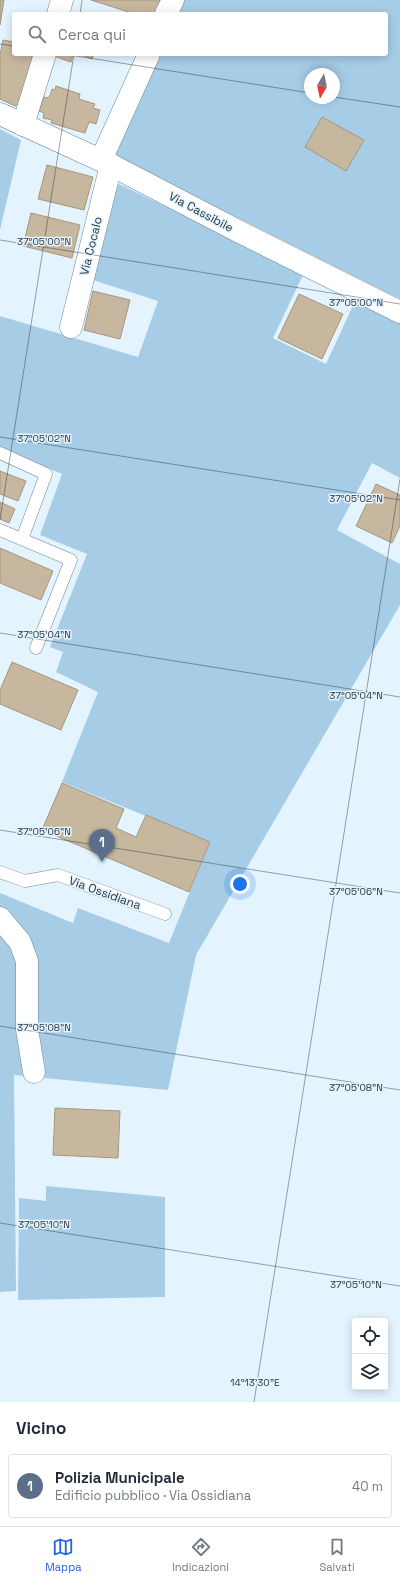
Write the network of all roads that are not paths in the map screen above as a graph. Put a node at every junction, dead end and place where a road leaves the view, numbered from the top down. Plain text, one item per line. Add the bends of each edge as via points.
1 (62, 0) edge
2 (173, 0) edge
3 (59, 12) edge
4 (167, 12) edge
5 (44, 56) edge
6 (147, 56) edge
7 (0, 114) edge
8 (23, 125) junction
9 (106, 163) junction
10 (400, 312) edge
11 (71, 328) dead end
12 (0, 453) edge
13 (0, 530) edge
14 (22, 539) junction
15 (36, 648) dead end
16 (0, 872) edge
17 (164, 914) dead end
18 (0, 918) edge
19 (34, 1072) dead end

1 - 3 street
2 - 4 street
5 - 8 street
6 - 9 street, Via Cocalo
7 - 8 street, Via Cassibile
8 - 9 street, Via Cassibile
9 - 10 street, Via Cassibile
9 - 11 street, Via Cocalo
12 - 14 lane via 46,474
13 - 14 lane
14 - 15 lane via 71,560
16 - 17 lane, Via Ossidiana via 25,882 58,875
18 - 19 street via 20,942 27,961 27,1029

